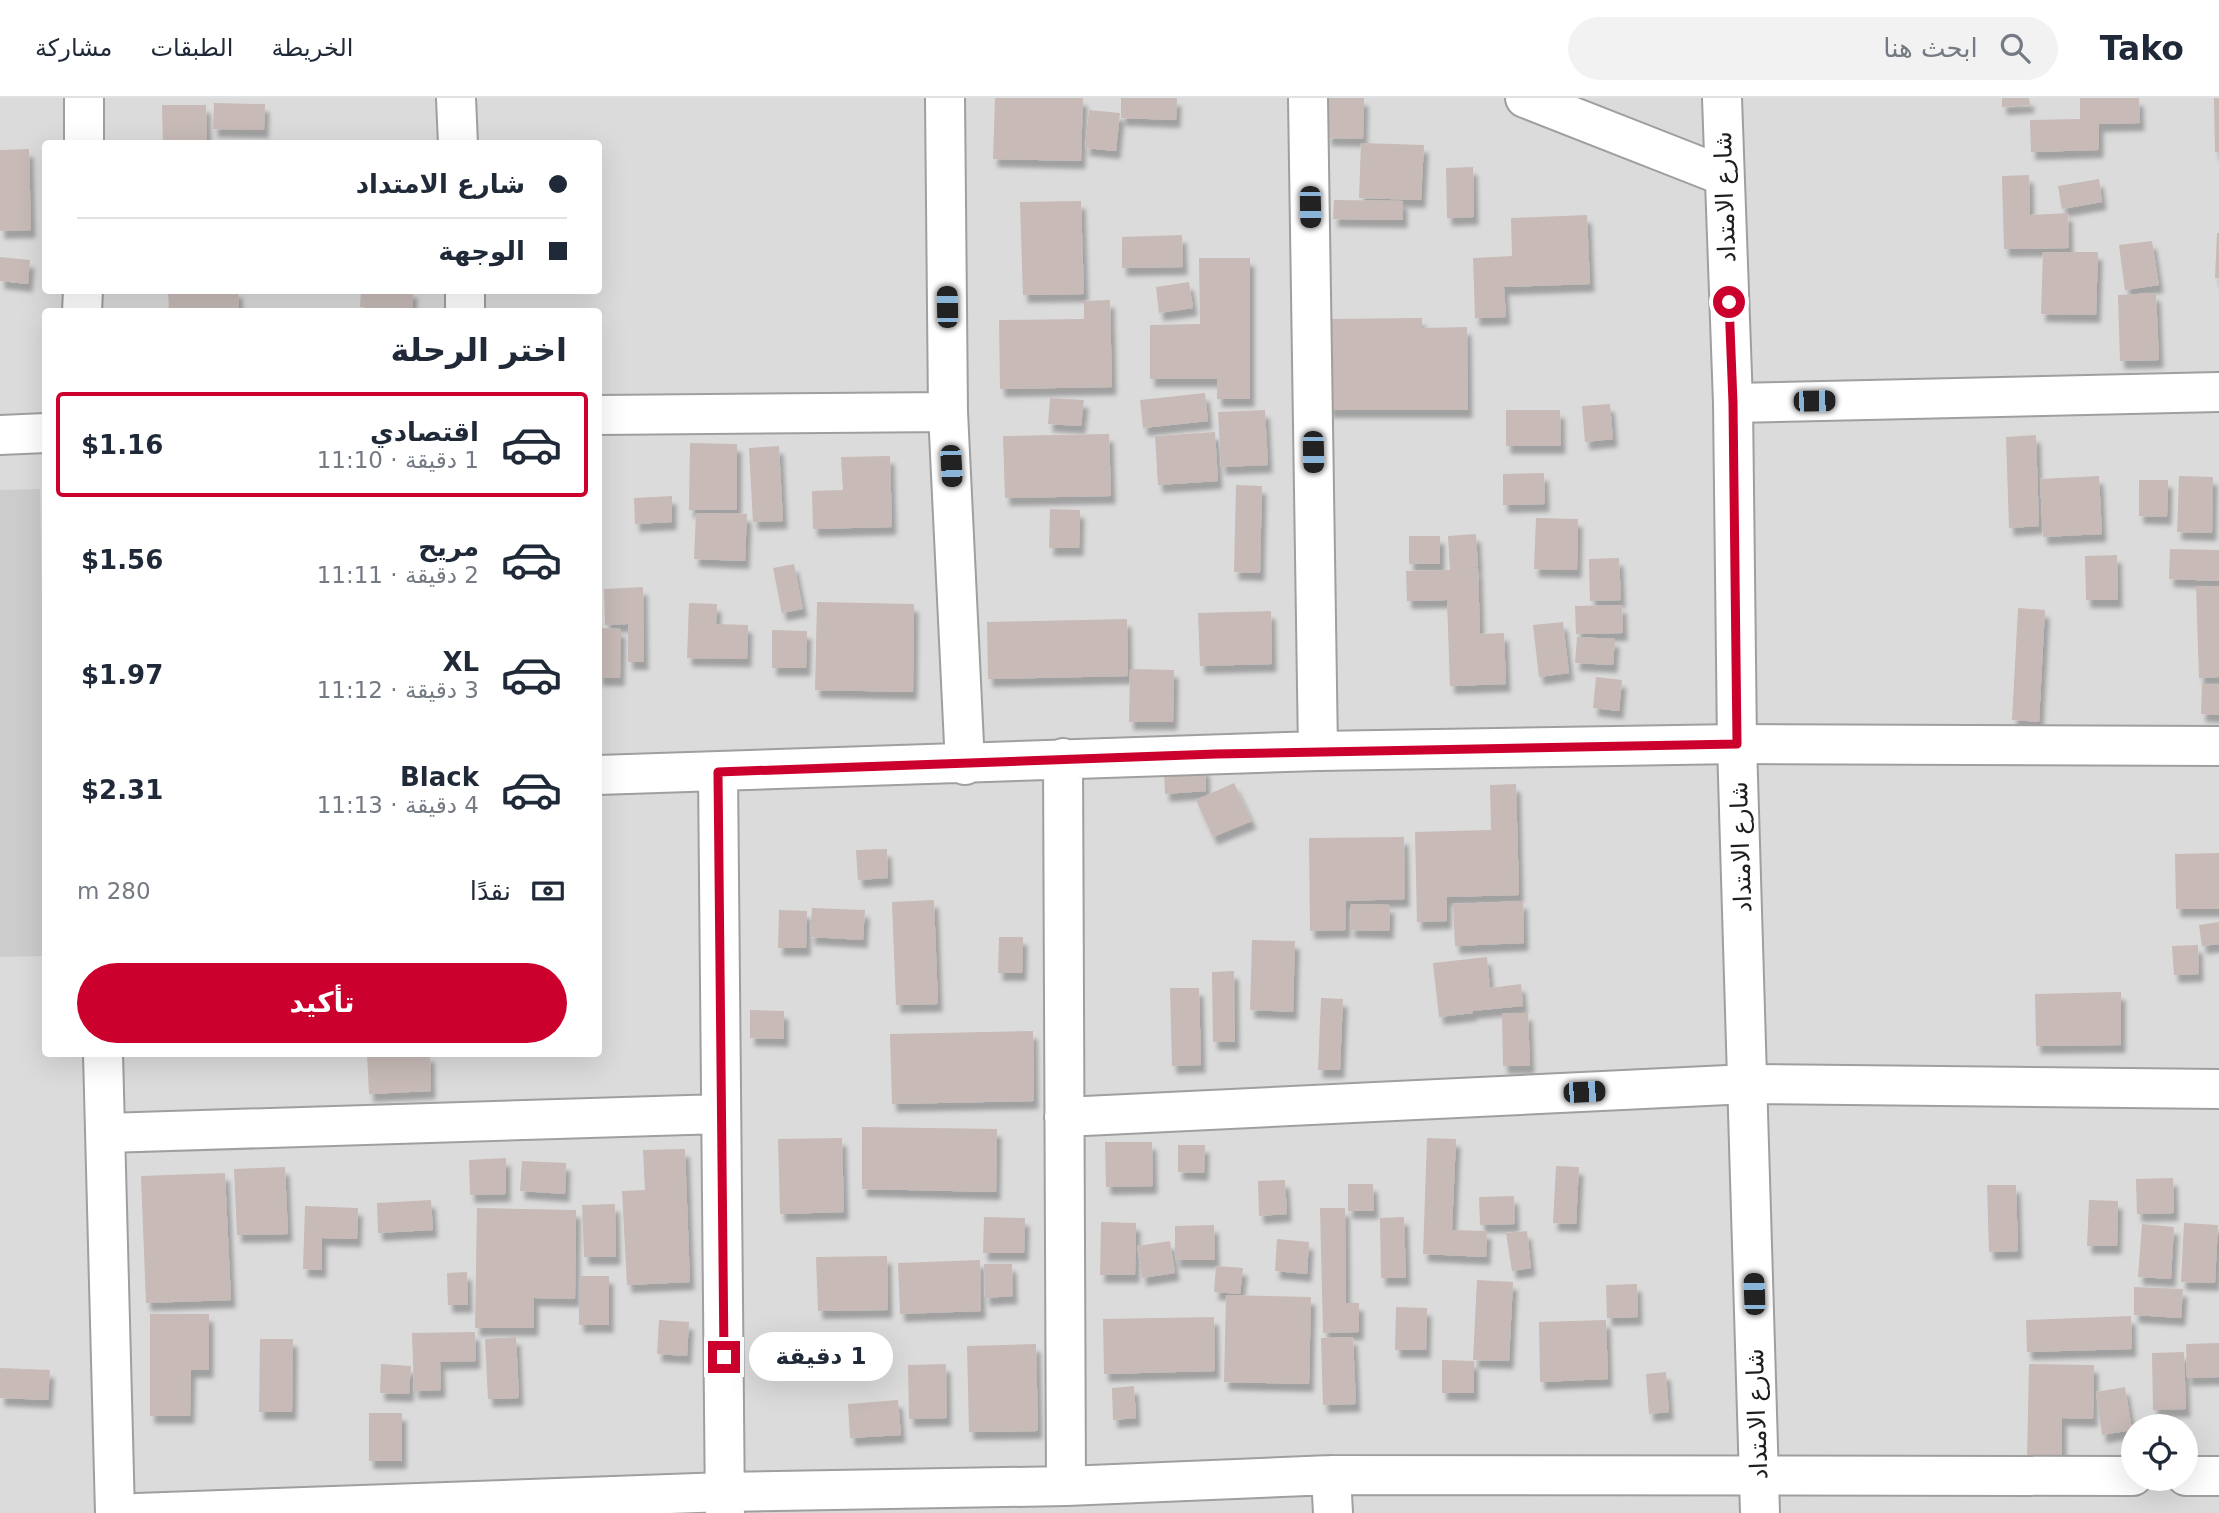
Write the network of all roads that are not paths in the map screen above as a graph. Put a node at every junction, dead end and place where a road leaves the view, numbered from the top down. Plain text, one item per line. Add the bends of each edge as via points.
1 (84, 98) edge
2 (456, 98) edge
3 (945, 98) edge
4 (1308, 98) edge
5 (1525, 98) edge
6 (1722, 98) edge
7 (84, 140) edge
8 (458, 140) edge
9 (1724, 176) junction
10 (2219, 392) edge
11 (1733, 403) junction
12 (948, 412) junction
13 (602, 415) edge
14 (42, 433) edge
15 (0, 435) edge
16 (1737, 744) junction
17 (2219, 746) edge
18 (1318, 751) junction
19 (1063, 758) junction
20 (965, 765) junction
21 (718, 772) junction
22 (602, 775) edge
23 (103, 1057) edge
24 (1748, 1084) junction
25 (2219, 1089) edge
26 (721, 1114) junction
27 (1064, 1117) junction
28 (106, 1133) junction
29 (1331, 1475) junction
30 (2198, 1476) edge
31 (2219, 1476) edge
32 (2121, 1477) edge
33 (1066, 1486) junction
34 (1760, 1495) edge
35 (725, 1502) edge
36 (115, 1513) edge
37 (137, 1513) edge
38 (1333, 1513) edge

1 - 7 street
2 - 8 street
3 - 12 street
4 - 18 street
5 - 9 street
6 - 9 street, شارع الامتداد
9 - 11 street, شارع الامتداد
10 - 11 street
11 - 16 street, شارع الامتداد
12 - 13 street
12 - 20 street
14 - 15 street
16 - 17 street
16 - 18 street
16 - 24 street, شارع الامتداد
18 - 19 street
19 - 20 street
19 - 27 street
20 - 21 street
21 - 22 street
21 - 26 street
23 - 28 street
24 - 25 street
24 - 27 street
24 - 34 street, شارع الامتداد
26 - 28 street
26 - 35 street
27 - 33 street
28 - 36 street
29 - 33 street
29 - 34 street
29 - 38 street
30 - 31 street
32 - 34 street
33 - 35 street
35 - 37 street

